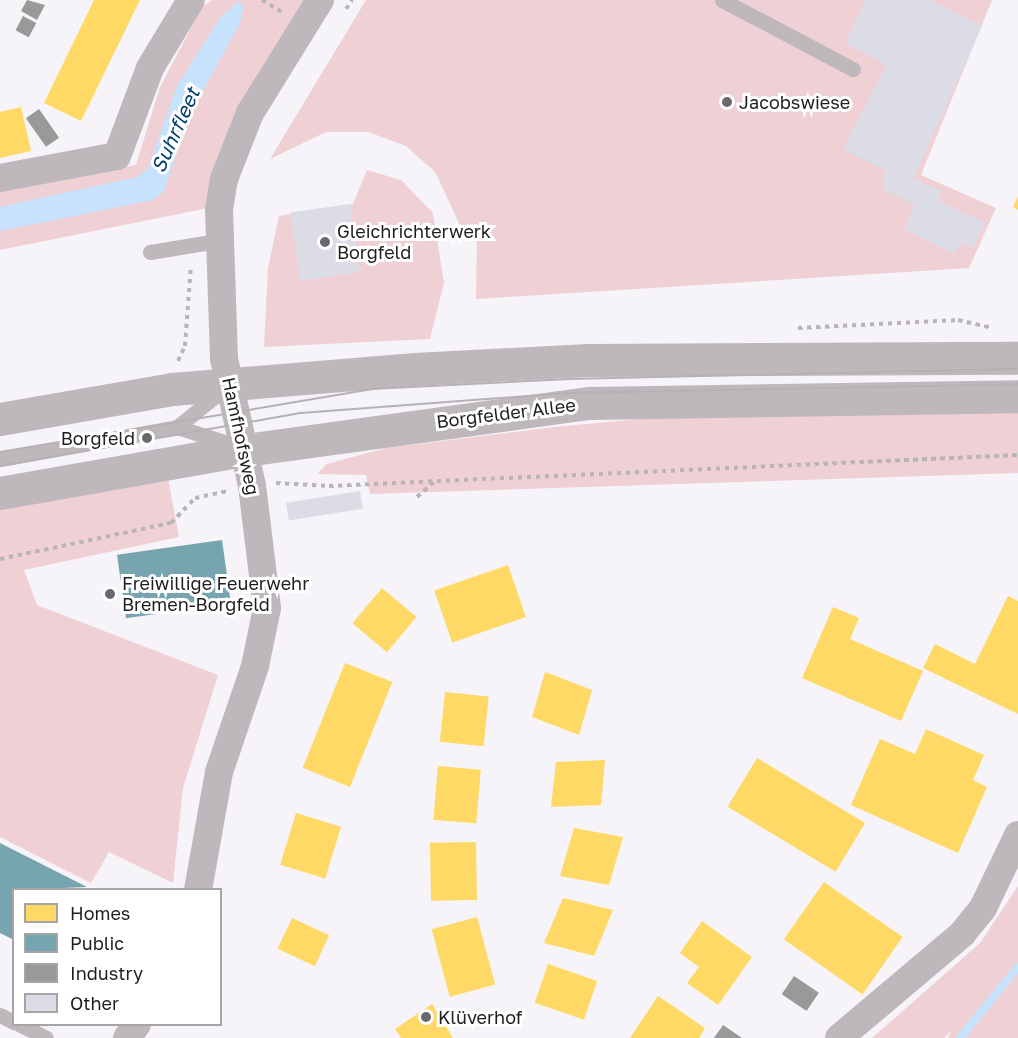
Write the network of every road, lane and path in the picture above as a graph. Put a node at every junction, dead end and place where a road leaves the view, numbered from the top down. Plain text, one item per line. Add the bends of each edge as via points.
1 (191, 0) edge
2 (262, 0) edge
3 (352, 0) edge
4 (722, 0) edge
5 (330, 10) edge
6 (283, 12) dead end
7 (853, 69) dead end
8 (0, 178) edge
9 (217, 241) junction
10 (150, 252) dead end
11 (1018, 358) edge
12 (231, 382) junction
13 (1018, 396) edge
14 (0, 419) edge
15 (177, 427) junction
16 (245, 450) junction
17 (1018, 454) edge
18 (0, 459) edge
19 (436, 480) junction
20 (252, 486) junction
21 (0, 493) edge
22 (417, 497) dead end
23 (0, 559) edge
24 (1018, 835) edge
25 (198, 888) edge
26 (23, 1026) edge
27 (46, 1038) edge
28 (839, 1038) edge

1 - 8 street via 150,68 117,156
2 - 6 path
3 - 5 path
4 - 7 lane
5 - 9 street, Hamfhofsweg via 235,145 224,179
9 - 10 lane
9 - 12 street, Hamfhofsweg via 224,359
11 - 12 main road via 588,360
12 - 14 main road
12 - 15 lane
12 - 16 street, Hamfhofsweg
13 - 16 main road, Borgfelder Allee via 590,403
15 - 16 lane
15 - 18 lane
16 - 20 street, Hamfhofsweg
16 - 21 main road, Borgfelder Allee
17 - 19 path
19 - 20 path
19 - 22 path
20 - 23 path via 195,498 171,523
20 - 25 street, Hamfhofsweg via 267,608 255,666 219,772
24 - 28 street via 983,908 962,934
26 - 27 lane

